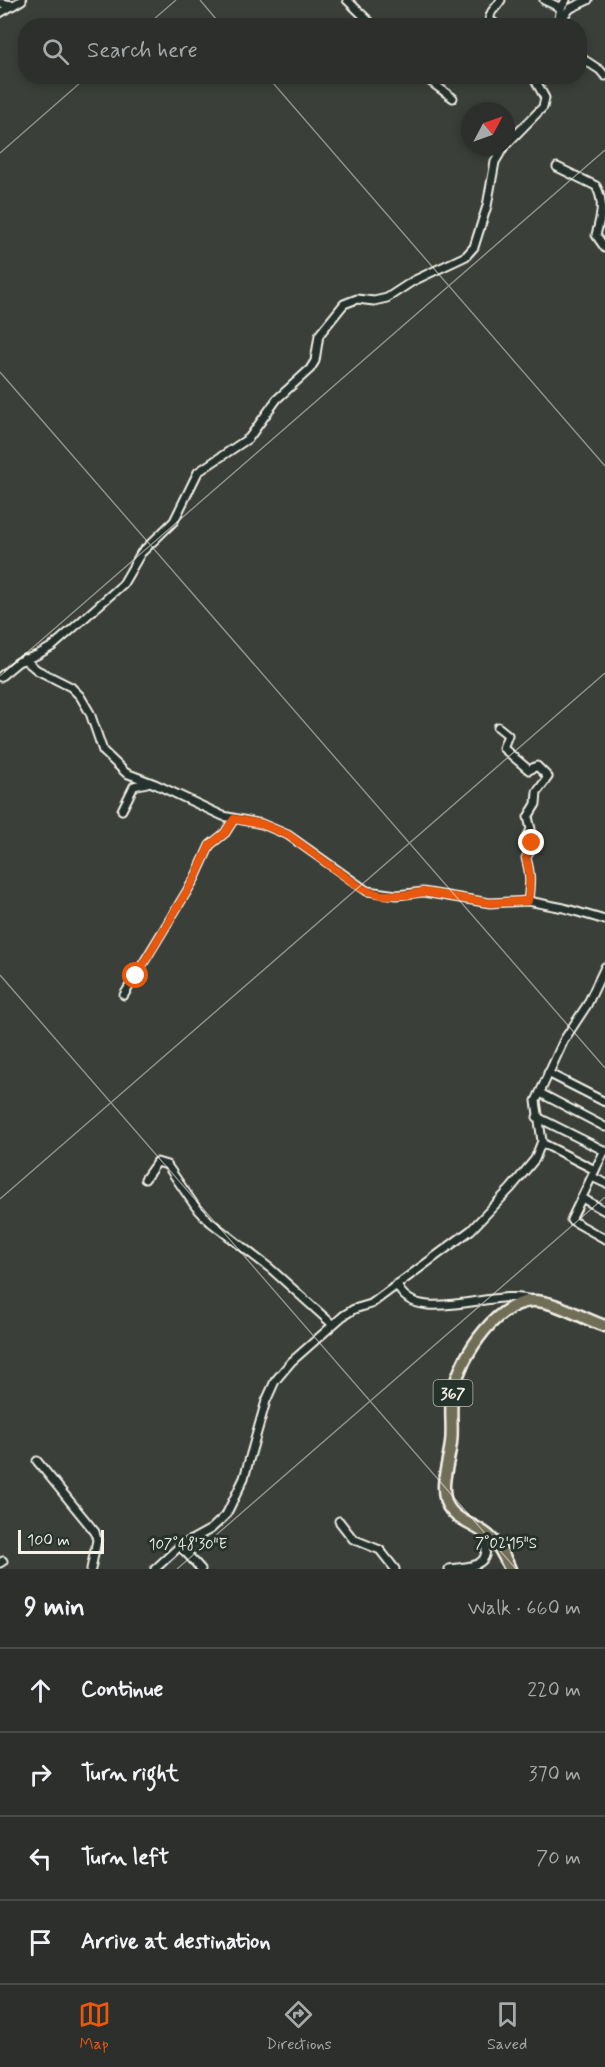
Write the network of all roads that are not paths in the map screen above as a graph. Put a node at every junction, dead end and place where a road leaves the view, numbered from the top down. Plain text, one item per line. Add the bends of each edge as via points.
1 (22, 0) edge
2 (347, 0) edge
3 (501, 0) edge
4 (544, 0) edge
5 (566, 0) edge
6 (588, 0) edge
7 (0, 3) edge
8 (13, 5) junction
9 (561, 8) junction
10 (0, 14) edge
11 (366, 18) edge
12 (490, 18) edge
13 (559, 18) joint
14 (587, 62) edge
15 (605, 76) edge
16 (434, 84) edge
17 (537, 84) edge
18 (453, 98) dead end
19 (515, 136) edge
20 (499, 156) edge
21 (557, 168) dead end
22 (605, 248) edge
23 (24, 659) junction
24 (0, 677) edge
25 (498, 727) dead end
26 (149, 782) junction
27 (122, 810) dead end
28 (234, 819) junction
29 (528, 901) junction
30 (605, 920) edge
31 (605, 967) edge
32 (124, 995) dead end
33 (548, 1073) junction
34 (540, 1093) junction
35 (605, 1102) edge
36 (537, 1116) junction
37 (605, 1126) edge
38 (542, 1143) junction
39 (604, 1152) edge
40 (594, 1174) junction
41 (145, 1179) dead end
42 (605, 1184) edge
43 (582, 1198) junction
44 (605, 1211) edge
45 (605, 1239) edge
46 (397, 1284) junction
47 (531, 1301) junction
48 (332, 1324) junction
49 (605, 1326) edge
50 (37, 1461) dead end
51 (339, 1521) dead end
52 (482, 1531) junction
53 (180, 1546) junction
54 (157, 1568) edge
55 (91, 1569) edge
56 (201, 1569) edge
57 (395, 1569) edge
58 (449, 1569) edge
59 (510, 1569) edge

1 - 8 street
2 - 11 street
3 - 12 street
4 - 9 street
5 - 9 street
6 - 13 street
7 - 8 street
8 - 10 street
9 - 13 street
14 - 15 street
16 - 18 street
17 - 19 street via 545,98 543,107
20 - 23 street via 470,253 387,298 357,299 344,304 319,335 310,369 277,399 249,438 198,472 174,521 141,553 123,584 52,646
21 - 22 street via 599,189 605,205 596,236
23 - 24 street
23 - 26 street via 77,692 90,713 105,755 126,773
25 - 29 street via 508,735 502,748 529,770 537,766 548,777 537,792 536,804 528,817 532,846 526,858 531,875
26 - 27 street via 134,786
26 - 28 street
28 - 29 street via 262,824 288,835 371,893 423,892 490,903
28 - 32 street via 210,845 195,878
29 - 30 street
31 - 33 street
33 - 34 street
33 - 35 street
34 - 36 street
34 - 37 street
36 - 38 street
36 - 39 street
38 - 40 street
38 - 46 street via 535,1159 488,1214
39 - 40 street
40 - 42 street
40 - 43 street
41 - 48 street via 157,1162 167,1165 202,1214
43 - 44 street
43 - 45 street via 572,1221
46 - 47 street via 405,1297 428,1305 464,1305 512,1296
46 - 48 street via 371,1304 354,1309
47 - 49 main road
47 - 52 main road, 367 via 508,1310 481,1335 462,1365 454,1387 444,1494 455,1516
48 - 53 street via 284,1369 270,1389 244,1478 226,1515 217,1525
50 - 55 street via 95,1532
51 - 57 street via 353,1539 380,1550
52 - 58 street via 487,1545 483,1560
52 - 59 main road, 367 via 497,1544
53 - 54 street
53 - 56 street

